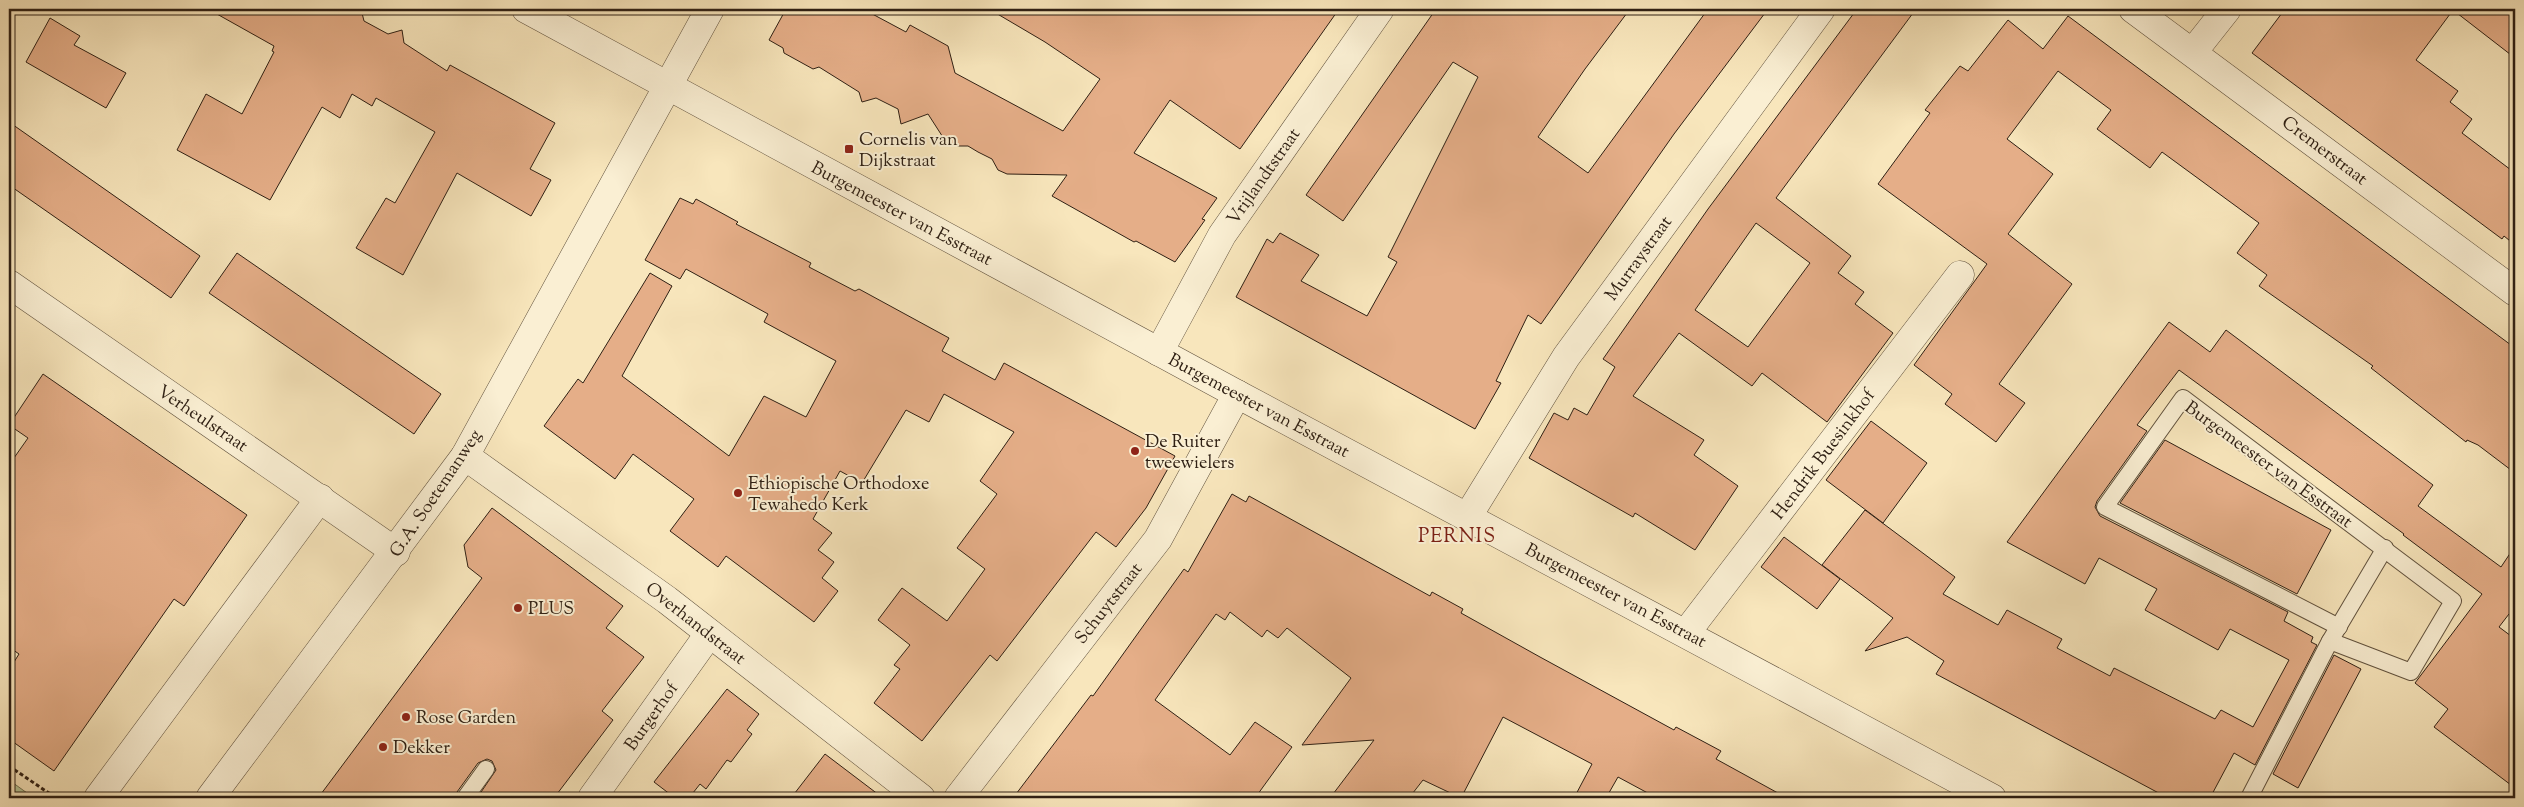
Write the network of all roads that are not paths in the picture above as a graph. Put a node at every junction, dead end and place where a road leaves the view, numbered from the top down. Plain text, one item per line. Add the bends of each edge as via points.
1 (526, 9) edge
2 (710, 9) edge
3 (1380, 9) edge
4 (1821, 9) edge
5 (2134, 9) edge
6 (2227, 9) edge
7 (2193, 52) junction
8 (668, 86) junction
9 (1960, 275) dead end
10 (9, 284) edge
11 (2515, 292) edge
12 (1159, 352) junction
13 (1237, 394) junction
14 (466, 456) junction
15 (320, 498) junction
16 (1468, 516) junction
17 (2385, 548) junction
18 (396, 552) junction
19 (2339, 627) junction
20 (1686, 633) junction
21 (709, 634) junction
22 (2330, 641) junction
23 (486, 769) dead end
24 (98, 798) edge
25 (210, 798) edge
26 (465, 798) edge
27 (592, 798) edge
28 (921, 798) edge
29 (958, 798) edge
30 (1992, 798) edge
31 (2249, 798) edge

1 - 8 street, Burgemeester van Esstraat
2 - 8 street, G.A. Soetemanweg
3 - 12 street, Vrijlandtstraat via 1222,235
4 - 16 street, Murraystraat via 1566,357
5 - 7 street, Cremerstraat
6 - 7 street
7 - 11 street, Cremerstraat
8 - 12 street, Burgemeester van Esstraat
8 - 14 street, G.A. Soetemanweg
9 - 20 street, Hendrik Buesinkhof
10 - 15 street, Verheulstraat
12 - 13 street, Burgemeester van Esstraat
13 - 16 street, Burgemeester van Esstraat
13 - 29 street, Schuytstraat via 1158,539
14 - 18 street, G.A. Soetemanweg
14 - 21 street, Overhandstraat via 653,589
15 - 18 street, Verheulstraat
15 - 24 street
16 - 20 street, Burgemeester van Esstraat
17 - 19 lane
17 - 19 lane, Burgemeester van Esstraat via 2183,398 2105,507
17 - 22 lane, Burgemeester van Esstraat via 2453,601 2411,672
18 - 25 street, G.A. Soetemanweg
19 - 22 lane
20 - 30 street, Burgemeester van Esstraat
21 - 27 street, Burgerhof
21 - 28 street, Overhandstraat
22 - 31 lane
23 - 26 lane

